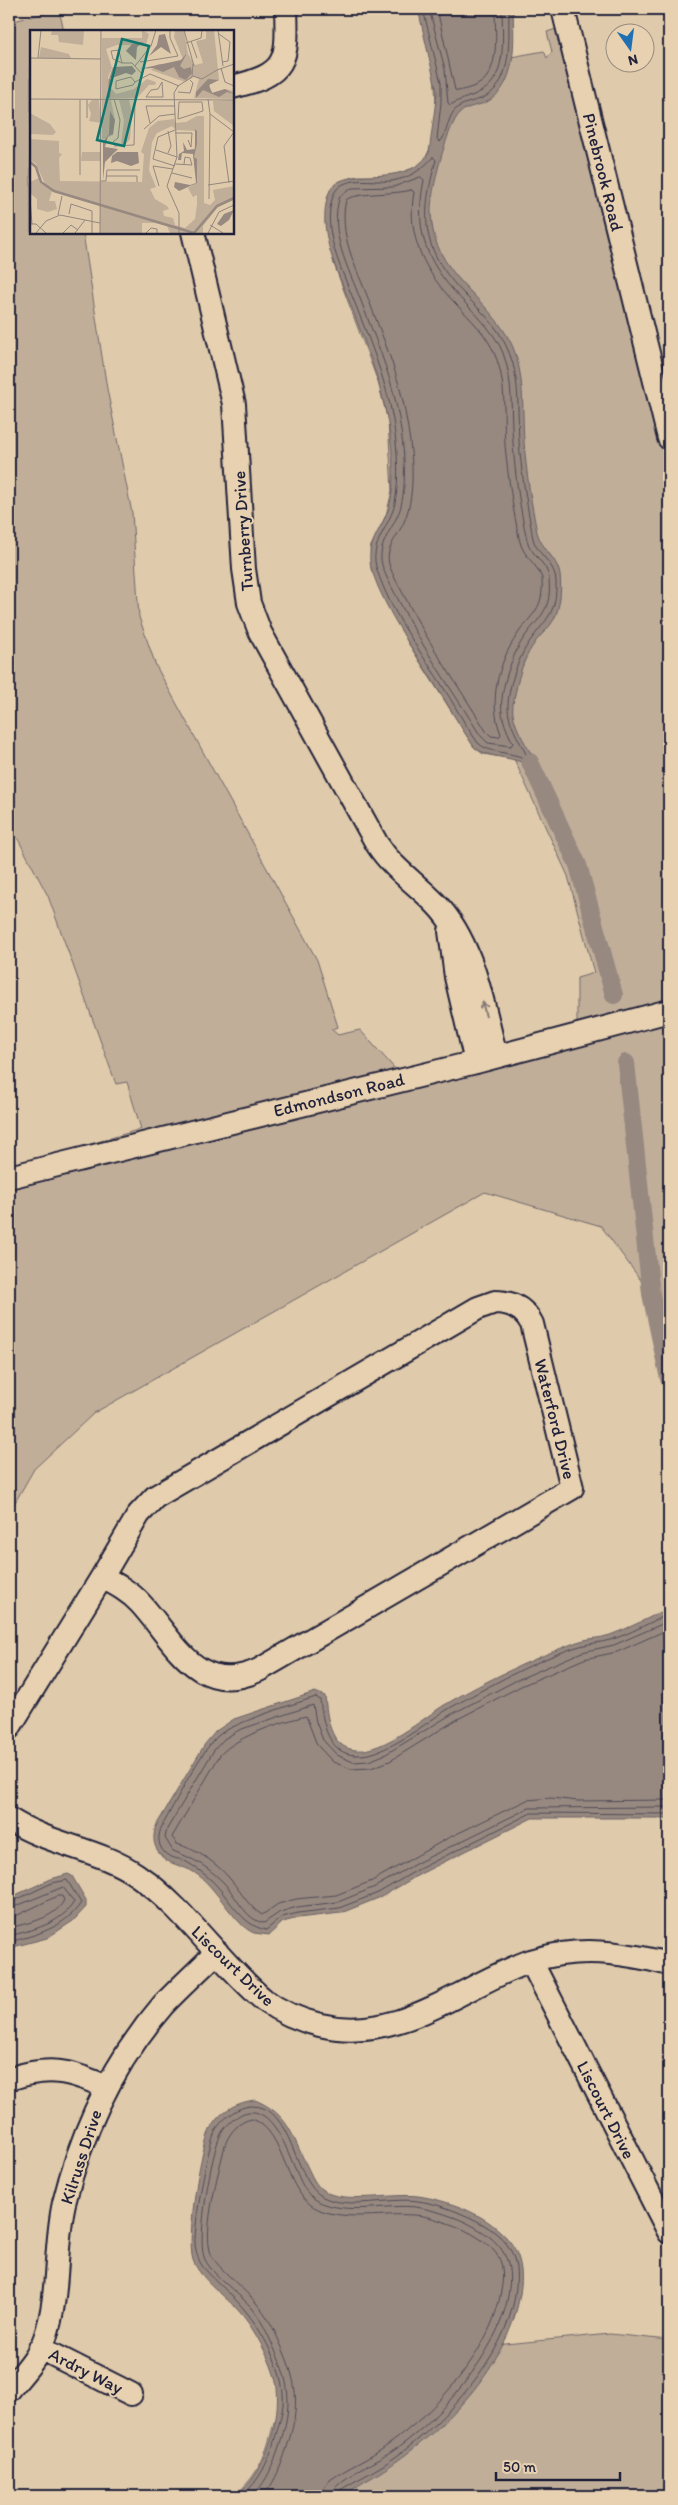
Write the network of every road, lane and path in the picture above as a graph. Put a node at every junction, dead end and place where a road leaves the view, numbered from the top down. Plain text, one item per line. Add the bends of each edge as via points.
1 (271, 9) edge
2 (286, 9) edge
3 (563, 9) edge
4 (285, 36) junction
5 (234, 87) edge
6 (193, 234) edge
7 (644, 335) junction
8 (669, 407) edge
9 (669, 438) edge
10 (669, 1011) edge
11 (486, 1059) junction
12 (9, 1177) edge
13 (102, 1577) junction
14 (9, 1728) edge
15 (9, 1819) edge
16 (217, 1952) junction
17 (531, 1961) junction
18 (669, 1964) edge
19 (9, 2079) edge
20 (106, 2087) junction
21 (669, 2232) edge
22 (40, 2348) junction
23 (9, 2390) edge
24 (131, 2394) dead end

1 - 4 street
2 - 4 street
3 - 7 street, Pinebrook Road
4 - 5 street via 284,56 272,73 258,81
6 - 11 street, Turnberry Drive via 234,404 244,569 254,618 383,853 436,904 449,922 456,977
7 - 8 street, Pinebrook Road
7 - 9 street, Pinebrook Road
10 - 11 street, Edmondson Road
11 - 12 street, Edmondson Road
13 - 13 street, Waterford Drive via 143,1508 163,1492 484,1305 508,1303 530,1319 572,1488 259,1670 238,1678 209,1676 196,1668 134,1596
13 - 14 street, Waterford Drive
15 - 16 street, Liscourt Drive via 43,1837 109,1860 136,1874 168,1900
16 - 17 street, Liscourt Drive via 256,1993 284,2013 320,2025 354,2030 400,2022
16 - 20 street, Kilruss Drive via 152,2019
17 - 18 street, Liscourt Drive via 565,1953 602,1951
17 - 21 street, Liscourt Drive
19 - 20 street via 32,2072 63,2071
20 - 22 street, Kilruss Drive via 92,2117 64,2204 49,2325
22 - 23 street, Kilruss Drive
22 - 24 street, Ardry Way

